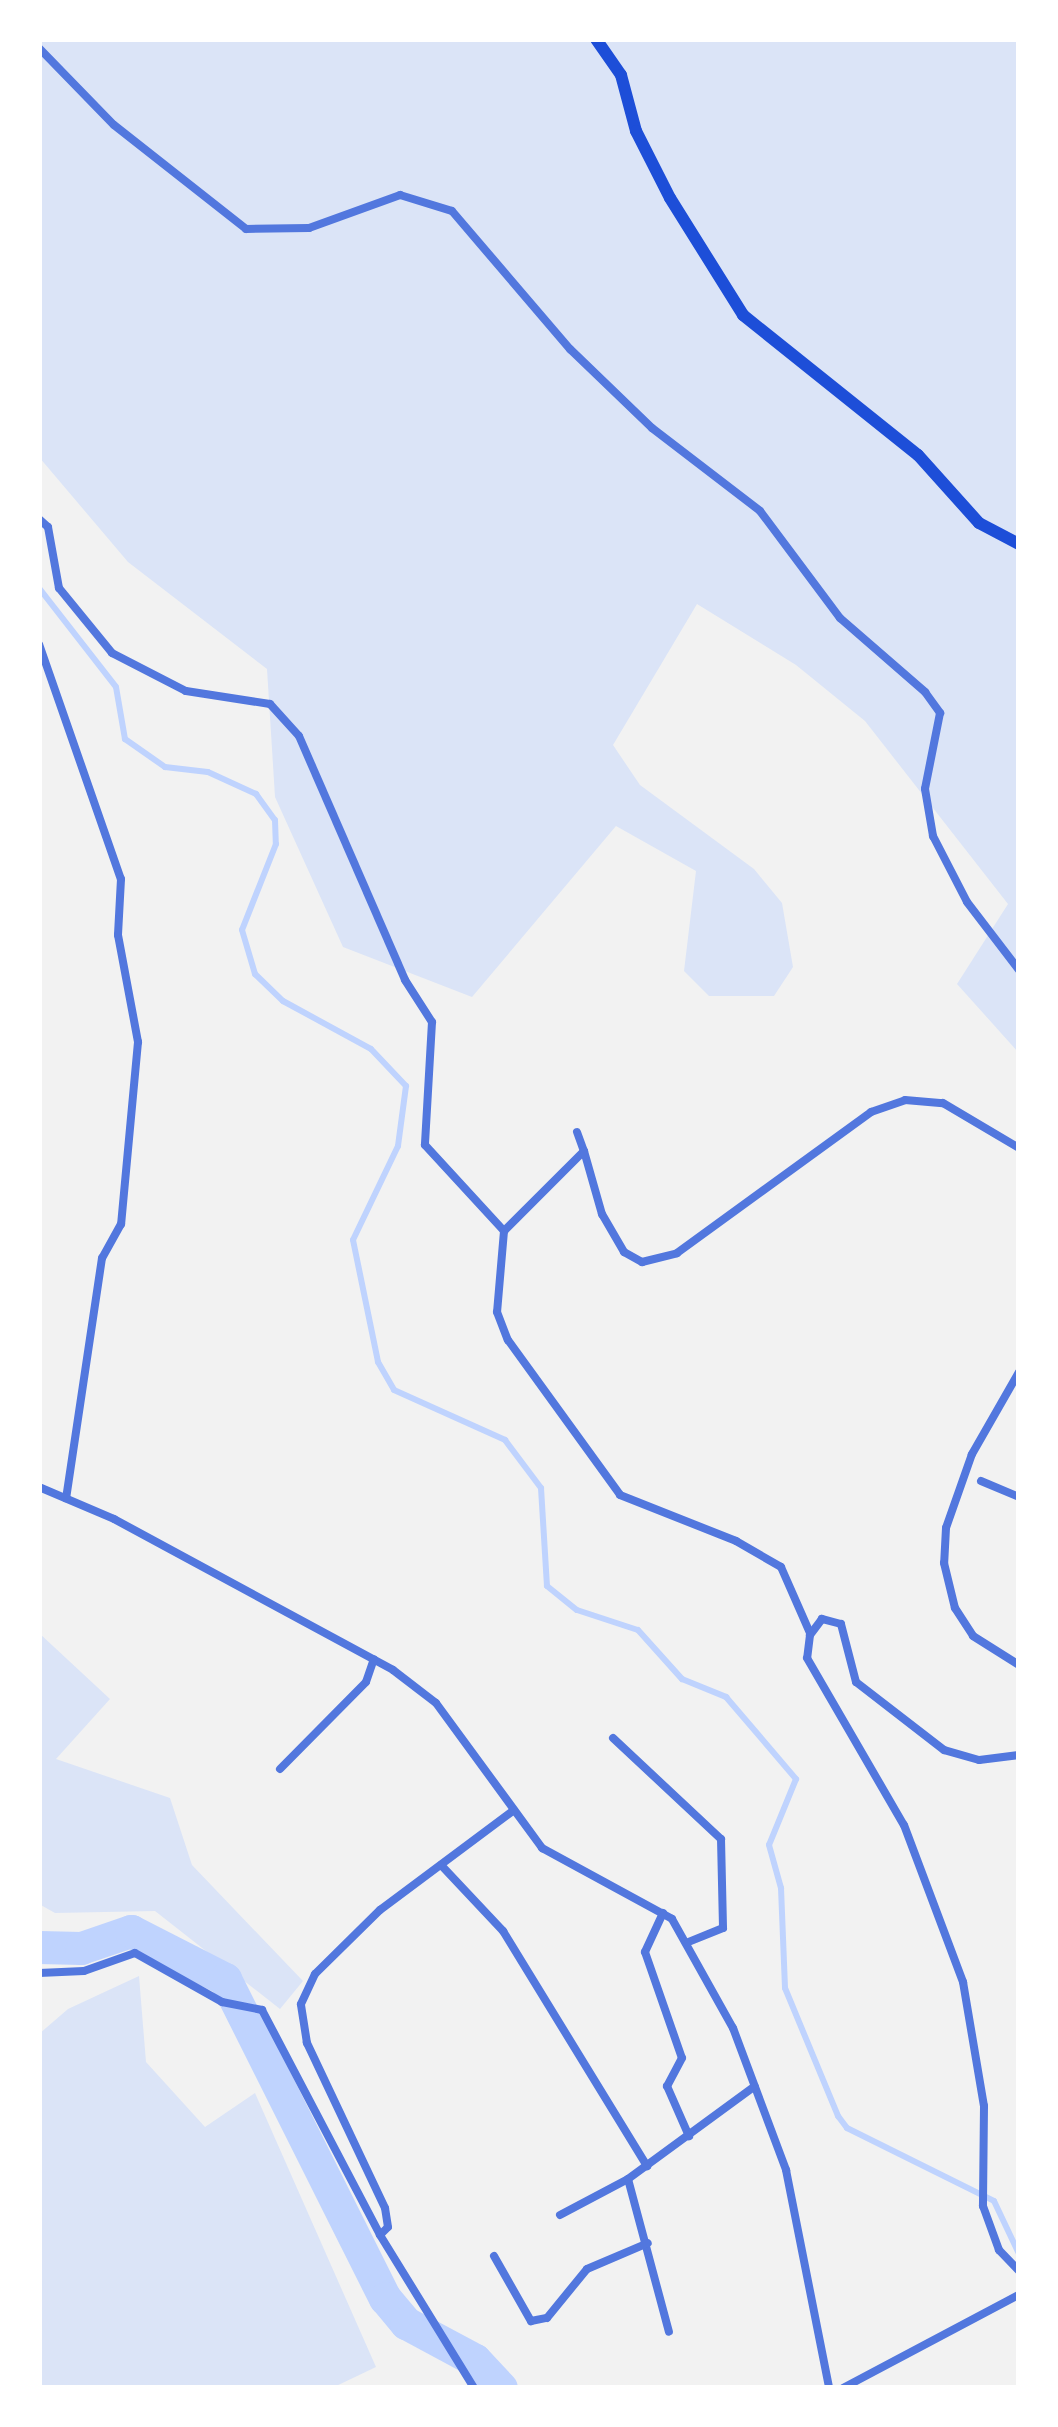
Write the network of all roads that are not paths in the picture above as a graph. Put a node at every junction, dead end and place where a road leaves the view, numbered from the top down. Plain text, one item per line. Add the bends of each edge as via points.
1 (596, 39) edge
2 (39, 48) edge
3 (41, 520) edge
4 (1019, 544) edge
5 (39, 644) edge
6 (1019, 970) edge
7 (577, 1132) dead end
8 (1019, 1148) edge
9 (584, 1151) junction
10 (505, 1231) junction
11 (1019, 1372) edge
12 (981, 1481) dead end
13 (39, 1487) edge
14 (1019, 1497) edge
15 (67, 1498) junction
16 (810, 1635) junction
17 (374, 1659) junction
18 (1019, 1665) edge
19 (614, 1738) dead end
20 (1019, 1755) edge
21 (280, 1769) dead end
22 (514, 1810) junction
23 (441, 1865) junction
24 (663, 1912) junction
25 (689, 1942) junction
26 (39, 1972) edge
27 (755, 2086) junction
28 (689, 2136) junction
29 (647, 2166) junction
30 (628, 2180) junction
31 (560, 2215) dead end
32 (380, 2235) junction
33 (648, 2243) junction
34 (494, 2256) dead end
35 (1019, 2271) edge
36 (1019, 2295) edge
37 (669, 2332) dead end
38 (474, 2388) edge
39 (829, 2388) edge
40 (843, 2388) edge

1 - 4 main road via 621,75 636,131 670,198 743,315 917,455 979,523
2 - 6 street via 114,125 246,229 308,228 400,195 452,211 570,349 652,428 760,511 840,617 925,692 940,713 926,789 933,836 967,902
3 - 10 street via 59,588 112,653 186,691 270,704 299,736 405,980 432,1022 425,1145
5 - 15 street via 122,879 118,935 138,1042 121,1224 102,1258
7 - 9 street
8 - 9 street via 943,1103 905,1100 871,1112 677,1252 642,1262 624,1252 602,1214
9 - 10 street
10 - 16 street via 502,1326 523,1370 600,1474 620,1495 736,1540 781,1567
11 - 18 street via 972,1454 946,1528 944,1563 973,1636
12 - 14 street
13 - 15 street
15 - 17 street
16 - 20 street via 821,1618 842,1624 856,1682 944,1750 979,1760
16 - 35 street via 807,1658 904,1825 963,1982 979,2061 982,2200 999,2250
17 - 21 street via 366,1682
17 - 22 street via 436,1703
19 - 25 street via 721,1839 723,1928
22 - 23 street
22 - 24 street via 542,1849
23 - 29 street via 503,1931
23 - 32 street via 331,1958 301,2004 307,2043 385,2208 388,2227
24 - 25 street
24 - 28 street via 645,1952 682,2058 668,2086
25 - 27 street
26 - 32 street via 84,1971 136,1953 221,2002 256,2006 275,2024
27 - 28 street
27 - 39 street via 786,2170
28 - 29 street
29 - 30 street
30 - 31 street
30 - 33 street
32 - 38 street
33 - 34 street via 587,2269 547,2318 530,2321
33 - 37 street
36 - 40 street

